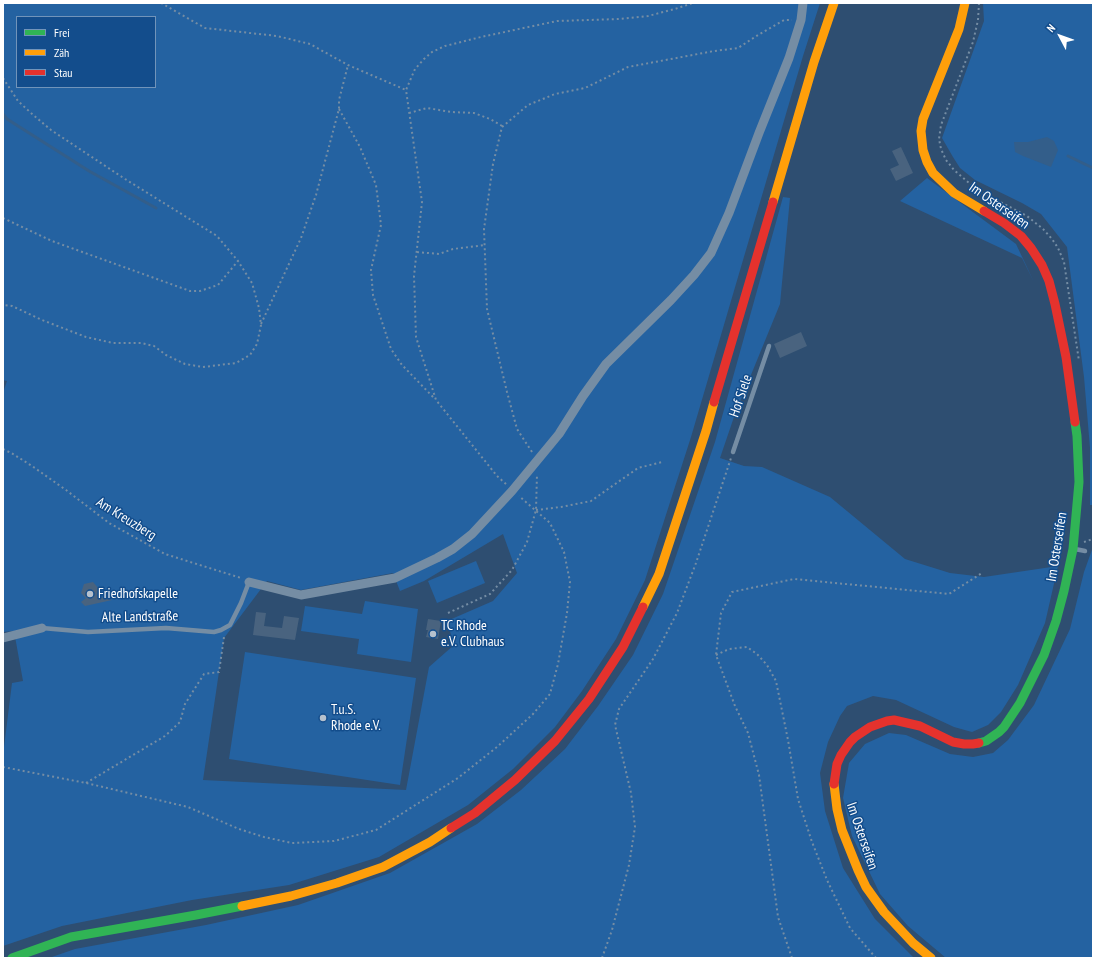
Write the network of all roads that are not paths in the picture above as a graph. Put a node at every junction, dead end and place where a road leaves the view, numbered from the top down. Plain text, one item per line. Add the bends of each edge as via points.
1 (803, 3) edge
2 (834, 3) edge
3 (965, 3) edge
4 (769, 346) dead end
5 (733, 452) road end
6 (1073, 549) junction
7 (1085, 551) road end
8 (249, 582) joint
9 (42, 628) joint
10 (3, 638) edge
11 (12, 958) edge
12 (931, 958) edge

1 - 8 street via 790,58 711,253 671,300 606,364 559,434 472,534 453,549 395,578 301,595
2 - 11 main road via 814,62 706,431 659,574 623,647 589,699 555,741 515,780 475,813 430,842 383,867 291,896 71,937
3 - 6 main road, Im Osterseifen via 959,29 923,119 923,150 933,173 954,193 1004,223 1020,236 1042,265 1049,281 1066,357 1077,436 1078,488
4 - 5 lane, Hof Siele
6 - 7 lane
6 - 12 main road, Im Osterseifen via 1056,621 1044,655 1020,703 999,732 986,741 964,744 953,742 910,722 887,721 870,726 855,736 837,764 834,782 837,809 842,830 866,887 884,912
8 - 9 lane, Alte Landstraße via 242,603 230,625 214,632 166,628 88,632
9 - 10 street, Alte Landstraße

